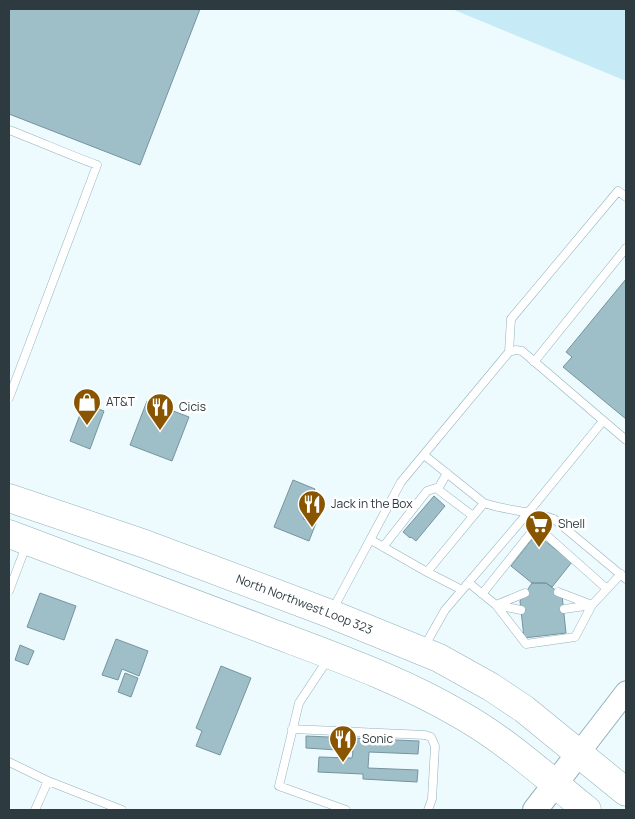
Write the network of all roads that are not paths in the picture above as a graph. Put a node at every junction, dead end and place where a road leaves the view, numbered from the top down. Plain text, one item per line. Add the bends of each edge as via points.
1 (9, 130) edge
2 (626, 197) edge
3 (626, 248) edge
4 (510, 352) junction
5 (534, 362) junction
6 (9, 398) edge
7 (603, 421) junction
8 (626, 440) edge
9 (424, 455) junction
10 (447, 474) junction
11 (438, 489) junction
12 (9, 498) edge
13 (484, 503) junction
14 (527, 514) junction
15 (473, 516) junction
16 (18, 538) edge
17 (371, 540) junction
18 (383, 547) junction
19 (427, 572) junction
20 (623, 576) edge
21 (469, 583) junction
22 (607, 588) junction
23 (462, 590) junction
24 (9, 591) edge
25 (558, 592) dead end
26 (525, 593) dead end
27 (482, 594) junction
28 (496, 605) junction
29 (592, 605) junction
30 (564, 609) dead end
31 (522, 610) dead end
32 (331, 614) junction
33 (422, 651) junction
34 (330, 656) junction
35 (626, 692) edge
36 (292, 729) junction
37 (579, 753) junction
38 (9, 762) edge
39 (48, 781) junction
40 (555, 784) junction
41 (626, 792) edge
42 (35, 810) edge
43 (122, 810) edge
44 (346, 810) edge
45 (428, 810) edge
46 (535, 810) edge
47 (588, 810) edge

1 - 6 lane via 97,165
2 - 4 lane via 618,191 511,319
3 - 5 lane
4 - 5 lane via 522,351
4 - 9 lane
5 - 7 lane
7 - 8 lane
7 - 14 lane
9 - 10 lane
9 - 17 lane via 401,482
10 - 11 lane
10 - 13 lane
11 - 15 lane
11 - 18 lane via 427,491
12 - 32 highway, North Northwest Loop 323 via 146,544
13 - 14 lane
13 - 15 lane
14 - 20 lane via 554,519
14 - 21 lane
15 - 19 lane
16 - 24 lane
16 - 34 highway
17 - 18 lane
17 - 32 lane
18 - 19 lane
19 - 23 lane
20 - 22 lane
21 - 23 lane
21 - 27 lane
22 - 27 lane via 544,533 534,529
22 - 29 lane
23 - 33 lane via 445,610
25 - 29 lane
26 - 28 lane
27 - 28 lane
28 - 29 lane via 526,644 575,637
28 - 31 lane
29 - 30 lane
32 - 33 highway, North Northwest Loop 323
33 - 37 highway, North Northwest Loop 323 via 504,695
34 - 36 lane via 299,703
34 - 40 highway via 398,683 479,725
35 - 37 main road
36 - 44 lane via 279,786
36 - 45 lane via 431,737 435,746 432,798
37 - 40 main road
37 - 41 highway, North Northwest Loop 323
38 - 39 lane
39 - 42 lane
39 - 43 lane
40 - 46 main road
40 - 47 highway

